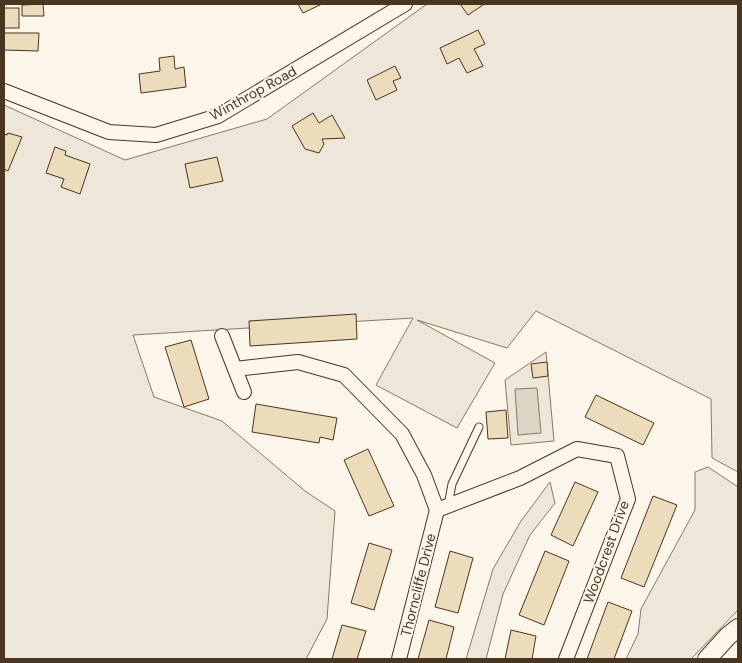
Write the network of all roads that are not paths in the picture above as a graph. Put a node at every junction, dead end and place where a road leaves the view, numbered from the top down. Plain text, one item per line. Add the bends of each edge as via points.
1 (405, 4) edge
2 (4, 91) edge
3 (222, 336) dead end
4 (235, 369) junction
5 (244, 392) dead end
6 (479, 427) dead end
7 (442, 508) junction
8 (738, 628) edge
9 (399, 659) edge
10 (566, 659) edge
11 (707, 659) edge

1 - 2 street, Winthrop Road via 218,116 156,135 108,132
3 - 4 street
4 - 5 street
4 - 7 street via 298,362 344,375 402,434
6 - 7 lane
7 - 9 street, Thorncliffe Drive
7 - 10 street, Woodcrest Drive via 520,478 577,449 617,456 628,499
8 - 11 street

